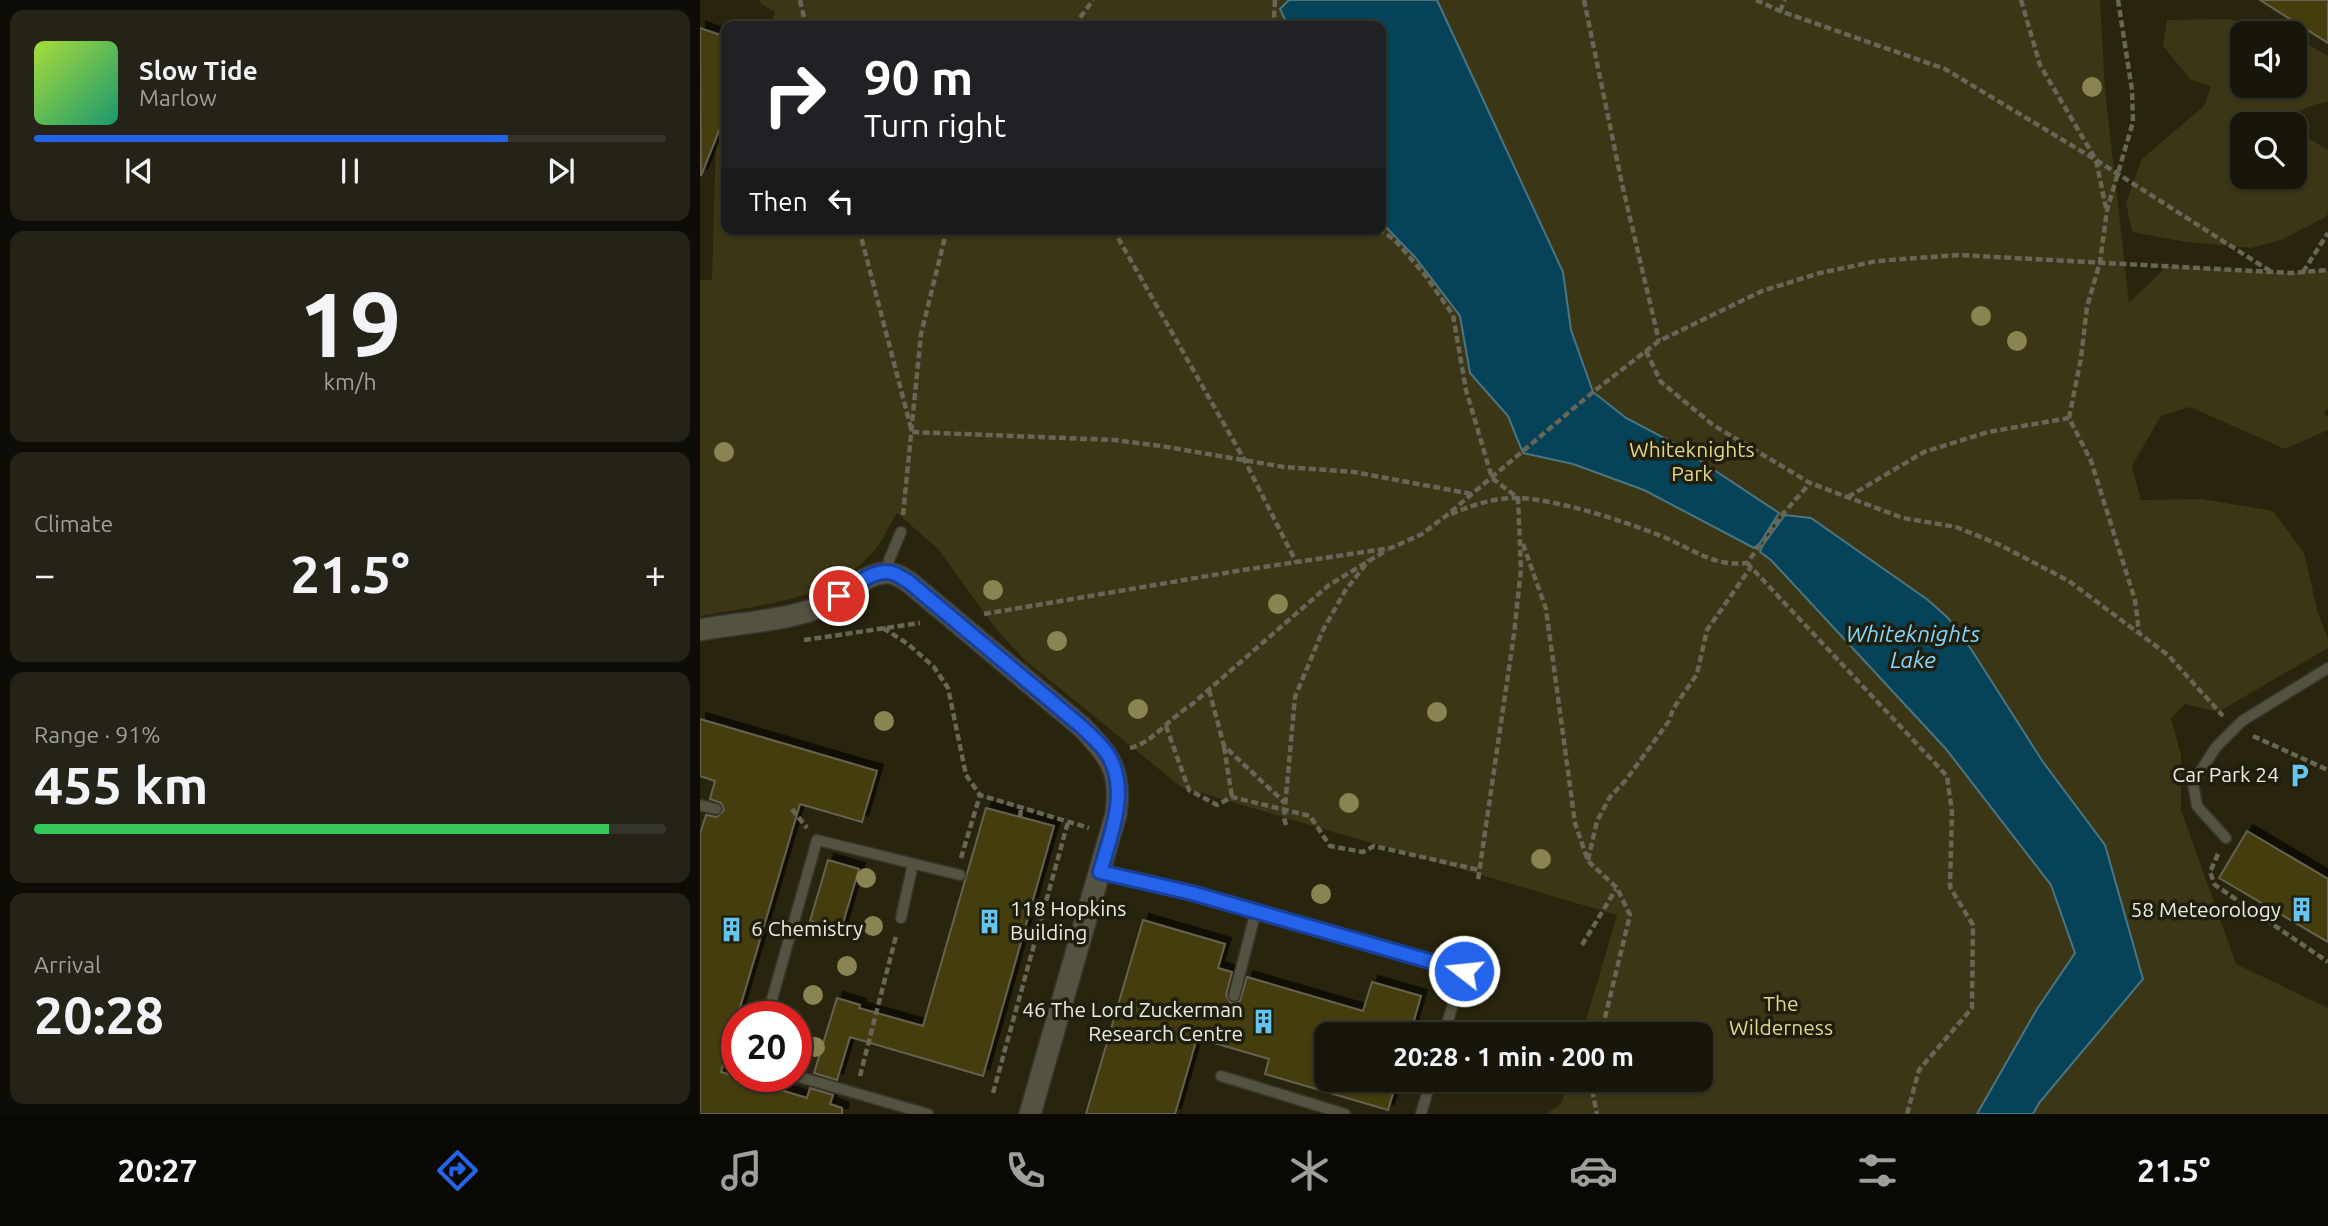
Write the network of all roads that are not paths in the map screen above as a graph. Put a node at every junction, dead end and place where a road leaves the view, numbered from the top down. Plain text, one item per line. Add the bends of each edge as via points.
1 (901, 532) road end
2 (888, 572) junction
3 (700, 630) edge
4 (2328, 668) edge
5 (700, 805) edge
6 (716, 808) dead end
7 (2226, 838) road end
8 (913, 864) junction
9 (1100, 872) junction
10 (958, 875) road end
11 (1256, 911) junction
12 (901, 918) road end
13 (1234, 996) dead end
14 (772, 1001) edge
15 (1448, 1022) edge
16 (1221, 1076) dead end
17 (812, 1081) edge
18 (1427, 1092) edge
19 (928, 1114) edge
20 (1030, 1114) edge
21 (1345, 1114) edge
22 (1421, 1114) edge

1 - 2 lane
2 - 3 street via 860,581 816,608
2 - 9 street via 909,582 1108,754 1118,796
4 - 7 lane via 2242,721 2216,747 2193,783 2197,806
5 - 6 lane
8 - 10 lane
8 - 12 lane
8 - 14 lane via 817,840
9 - 11 lane
9 - 20 street
11 - 13 lane
11 - 15 lane via 1464,971
16 - 21 lane
17 - 19 lane
18 - 22 lane

